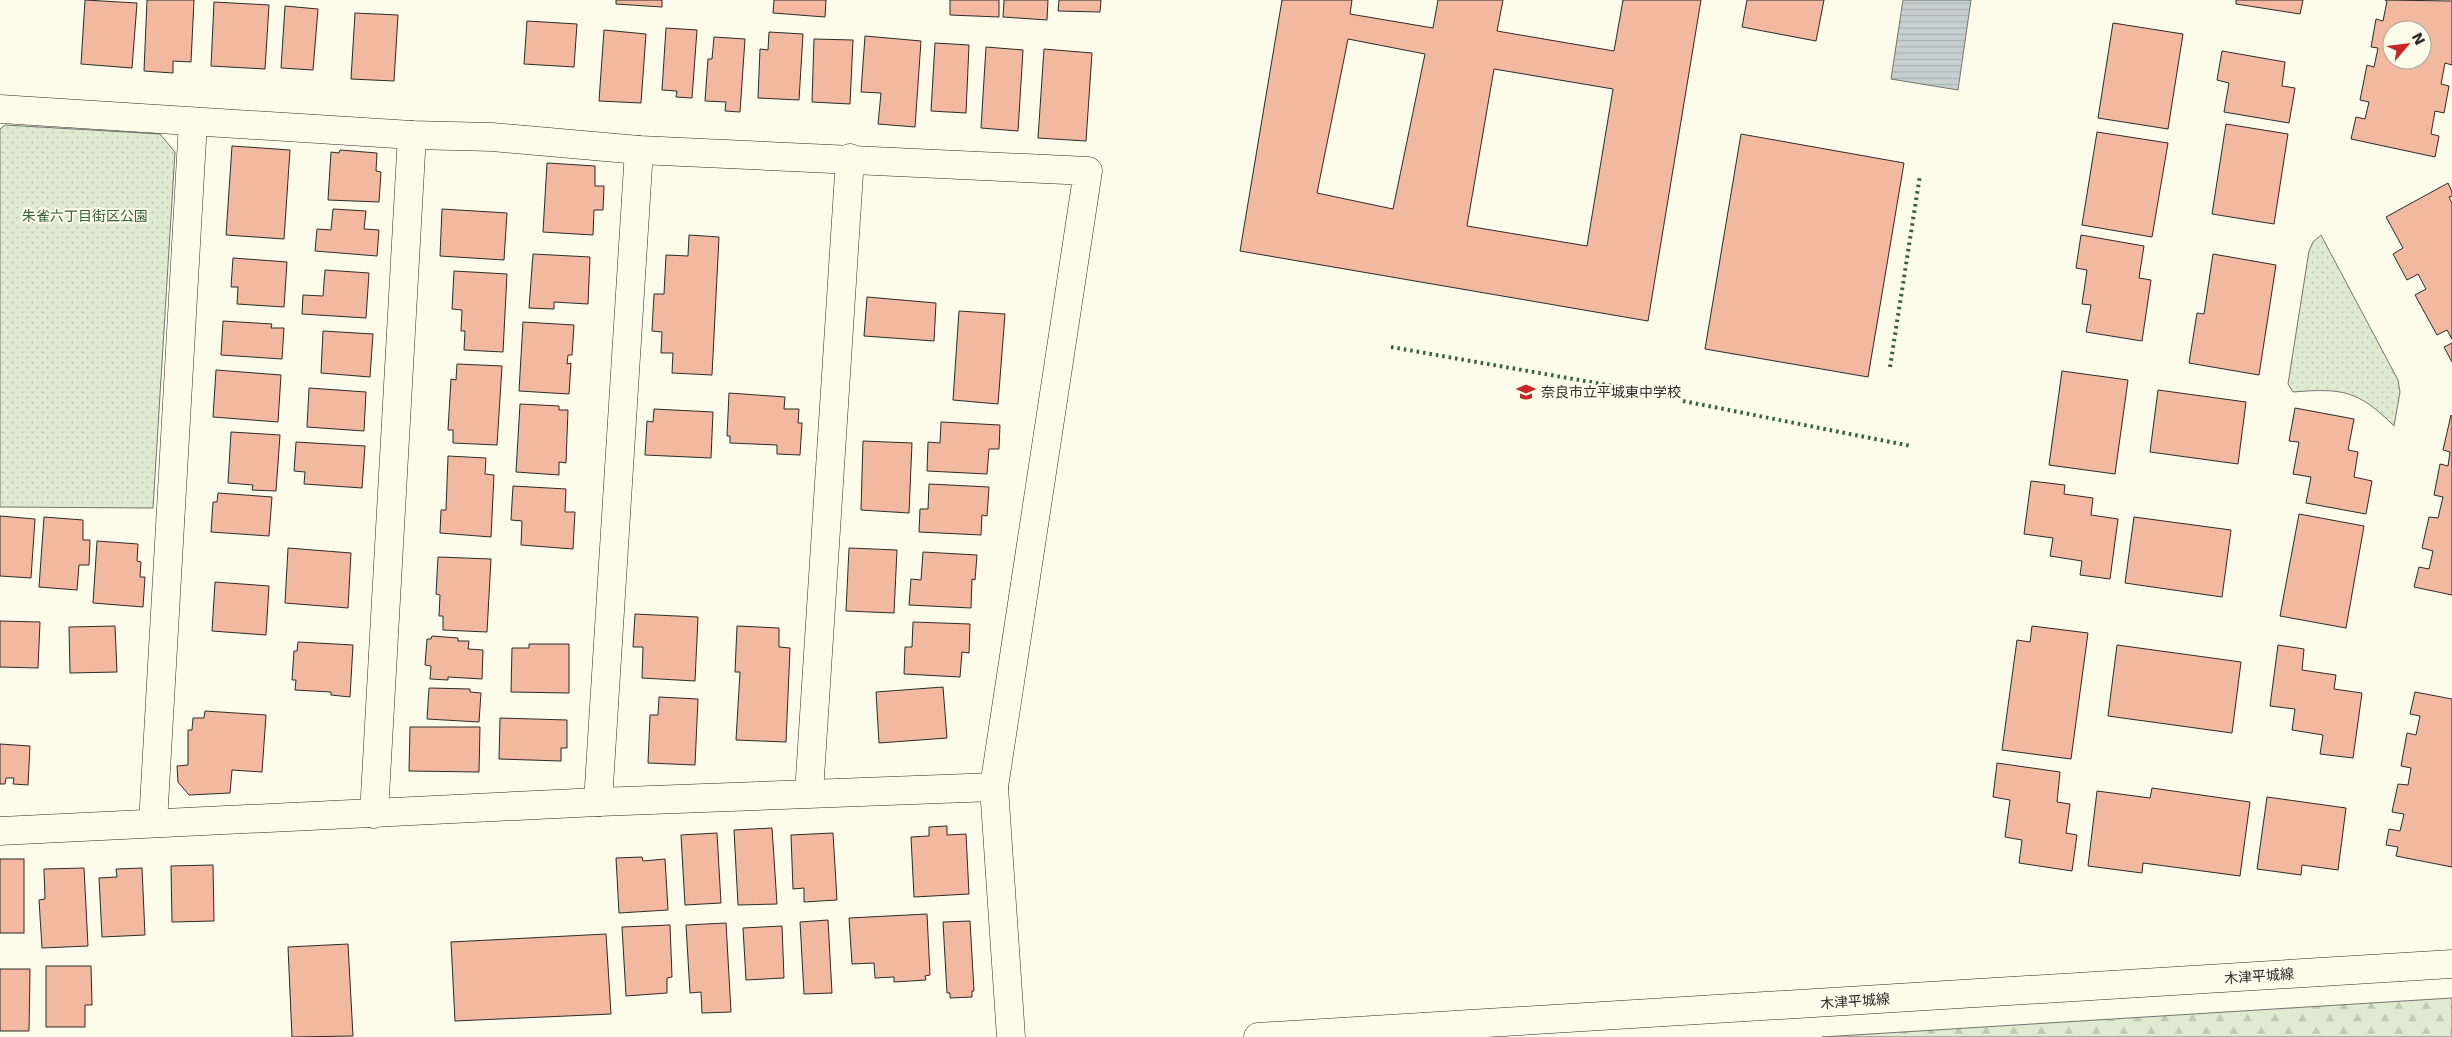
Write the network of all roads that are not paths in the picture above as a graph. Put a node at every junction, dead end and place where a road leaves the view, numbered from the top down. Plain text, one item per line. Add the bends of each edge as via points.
1 (0, 109) edge
2 (193, 122) junction
3 (412, 135) junction
4 (639, 150) junction
5 (850, 158) junction
6 (994, 787) junction
7 (809, 793) junction
8 (598, 802) junction
9 (374, 814) junction
10 (153, 823) junction
11 (0, 831) edge
12 (2452, 964) edge
13 (1011, 1037) edge
14 (1258, 1037) edge

1 - 2 street
2 - 3 street
2 - 10 street
3 - 4 street via 492,137
3 - 9 street
4 - 5 street
4 - 8 street
5 - 6 street via 1088,171
5 - 7 street
6 - 7 street
6 - 13 street
7 - 8 street
8 - 9 street
9 - 10 street
10 - 11 street
12 - 14 street, 木津平城線

